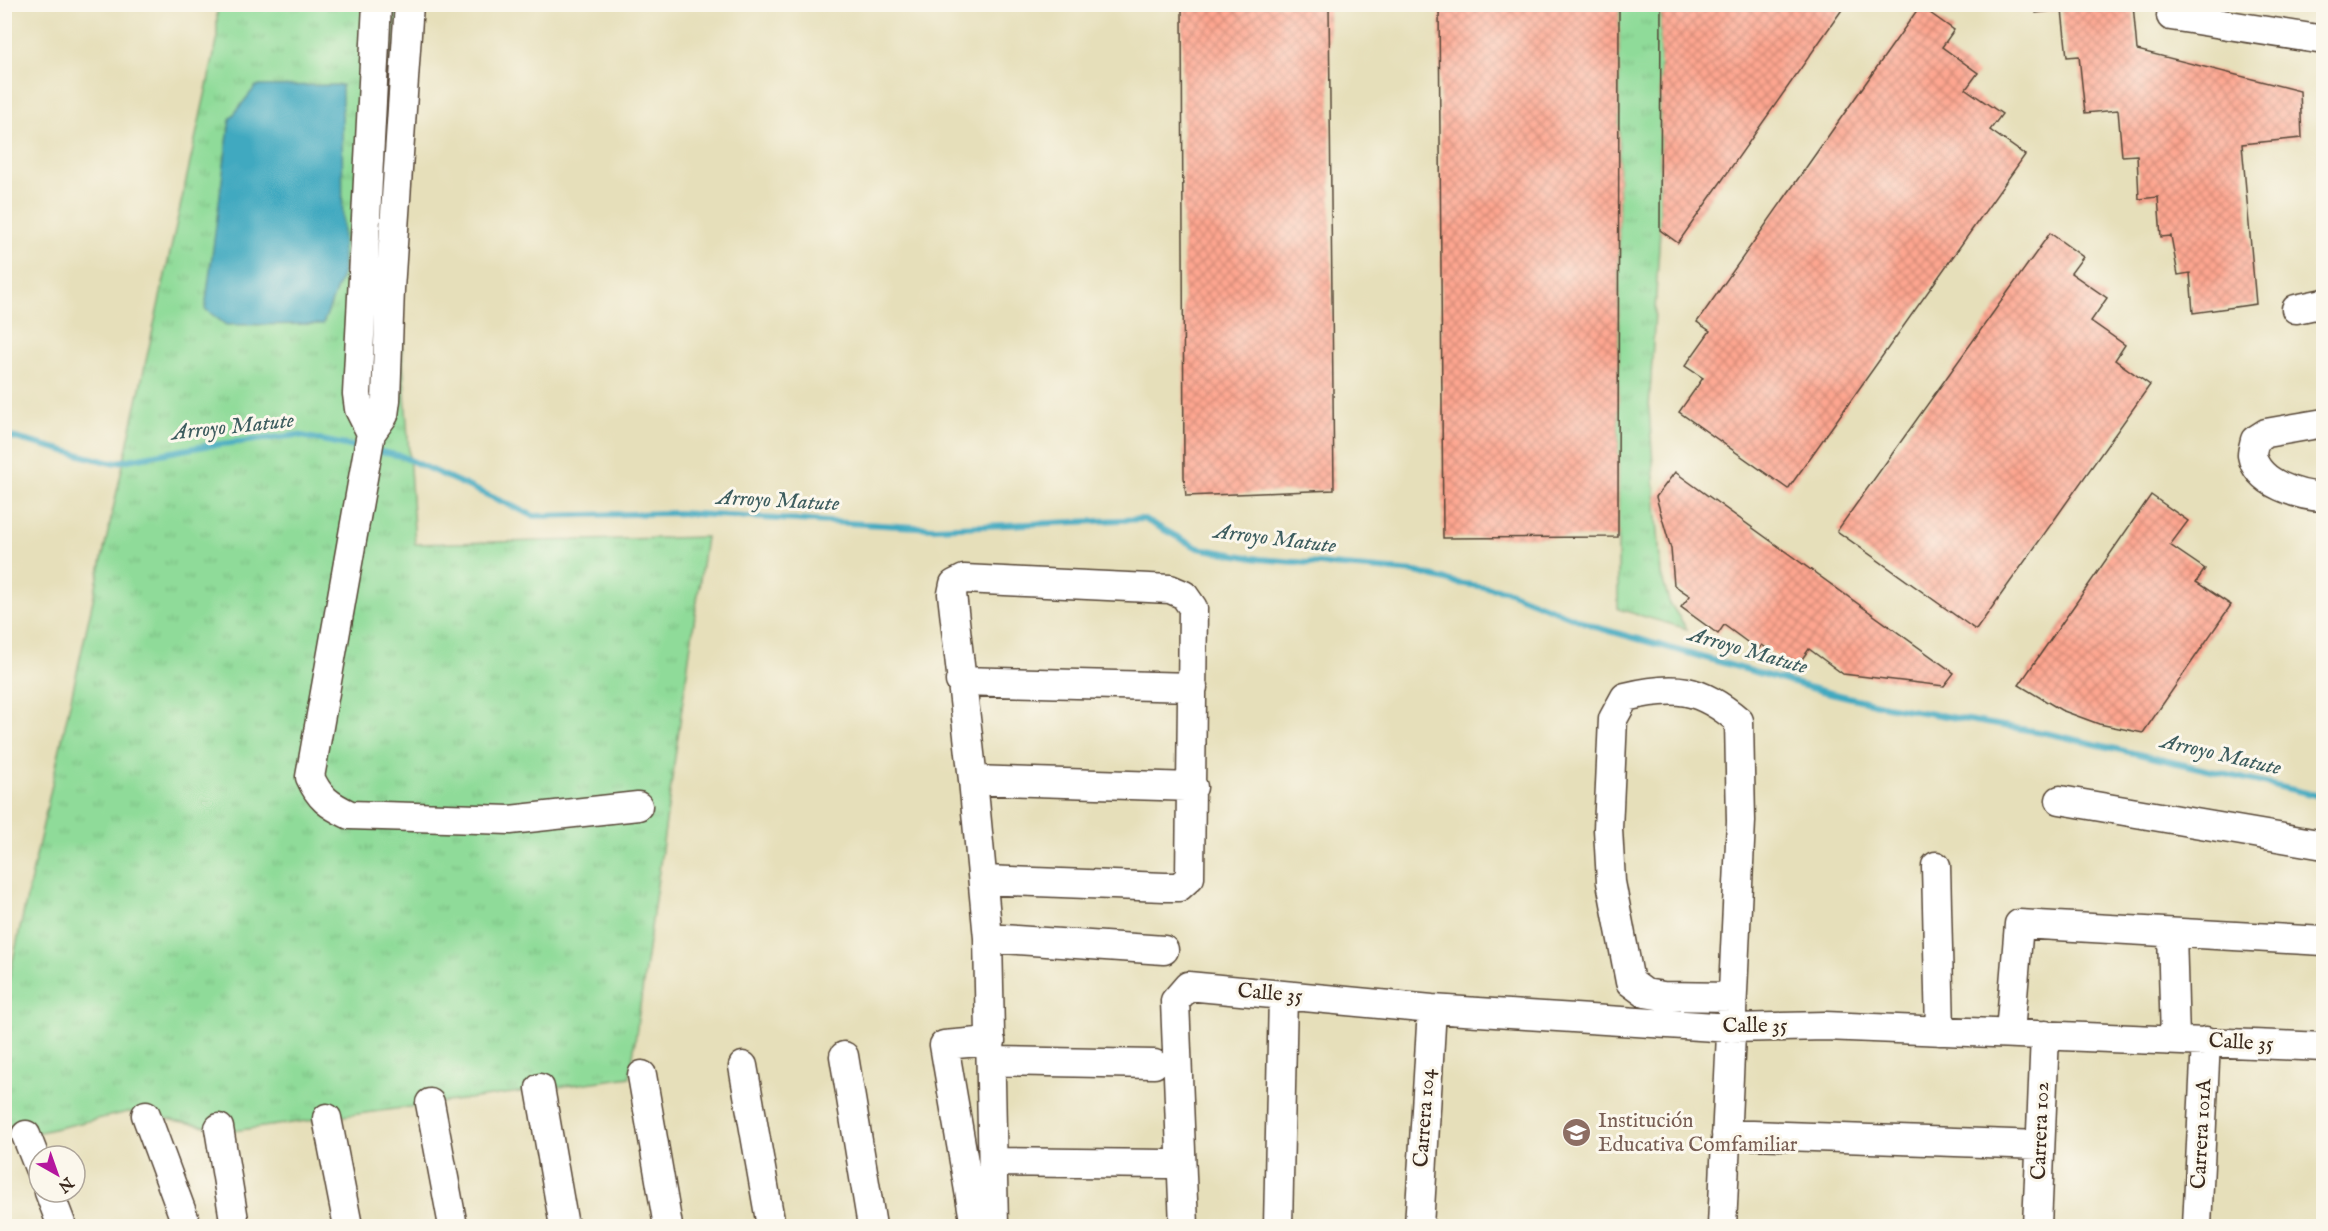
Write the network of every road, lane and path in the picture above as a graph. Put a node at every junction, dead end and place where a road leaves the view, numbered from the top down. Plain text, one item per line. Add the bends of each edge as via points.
1 (377, 4) edge
2 (409, 4) edge
3 (2171, 16) dead end
4 (2324, 40) edge
5 (2324, 303) edge
6 (2296, 309) dead end
7 (2324, 423) edge
8 (370, 438) junction
9 (2324, 497) edge
10 (960, 681) junction
11 (1193, 687) junction
12 (974, 780) junction
13 (1193, 787) junction
14 (2060, 800) dead end
15 (639, 806) dead end
16 (2324, 845) edge
17 (1936, 866) dead end
18 (983, 880) junction
19 (2172, 933) junction
20 (988, 938) junction
21 (2324, 941) edge
22 (1164, 950) dead end
23 (1283, 995) junction
24 (1732, 997) junction
25 (1432, 1009) junction
26 (1731, 1028) junction
27 (1940, 1031) junction
28 (2010, 1033) junction
29 (2045, 1035) junction
30 (2175, 1040) junction
31 (2206, 1041) junction
32 (2324, 1047) edge
33 (991, 1051) junction
34 (844, 1056) dead end
35 (1154, 1064) dead end
36 (742, 1066) dead end
37 (642, 1075) dead end
38 (540, 1088) dead end
39 (430, 1103) dead end
40 (146, 1115) dead end
41 (327, 1118) dead end
42 (219, 1128) dead end
43 (1726, 1134) junction
44 (26, 1135) dead end
45 (30, 1144) edge
46 (2040, 1145) junction
47 (993, 1162) junction
48 (1166, 1164) dead end
49 (53, 1204) edge
50 (62, 1227) edge
51 (187, 1227) edge
52 (234, 1227) edge
53 (348, 1227) edge
54 (453, 1227) edge
55 (564, 1227) edge
56 (668, 1227) edge
57 (771, 1227) edge
58 (872, 1227) edge
59 (975, 1227) edge
60 (994, 1227) edge
61 (1184, 1227) edge
62 (1278, 1227) edge
63 (1419, 1227) edge
64 (1722, 1227) edge
65 (2037, 1227) edge
66 (2197, 1227) edge

1 - 8 street via 357,394
2 - 8 street via 386,400 384,415
3 - 4 street
5 - 6 street
7 - 9 street via 2266,433 2255,440 2253,455 2261,470 2280,487
8 - 15 street via 310,777 318,794 329,805 362,816 510,820
10 - 11 street
10 - 11 street via 952,594 954,584 964,579 1170,589 1184,595 1192,608
10 - 12 street
11 - 13 street
12 - 13 street
12 - 18 street
13 - 18 street via 1190,877 1179,887
14 - 16 street
17 - 27 street
18 - 20 street
19 - 21 street
19 - 28 street via 2019,924
19 - 30 street
20 - 22 street
20 - 33 street
23 - 25 street, Calle 35
23 - 61 street, Calle 35 via 1188,986 1175,1001
23 - 62 street
24 - 24 street via 1663,996 1645,993 1630,982 1611,882 1608,829 1613,719 1625,697 1658,689 1695,693 1739,721 1741,821
24 - 26 street
25 - 26 street, Calle 35
25 - 63 street, Carrera 104
26 - 27 street, Calle 35 via 1824,1026
26 - 43 street
27 - 28 street, Calle 35
28 - 29 street, Calle 35
29 - 30 street, Calle 35
29 - 46 street, Carrera 102
30 - 31 street, Calle 35
31 - 32 street, Calle 35
31 - 66 street, Carrera 101A
33 - 35 street
33 - 47 street
33 - 59 street via 944,1045
34 - 58 street
36 - 57 street
37 - 56 street
38 - 55 street
39 - 54 street
40 - 51 street
41 - 53 street
42 - 52 street
43 - 46 street
43 - 64 street
44 - 45 street
46 - 65 street, Carrera 102
47 - 48 street
47 - 60 street
49 - 50 street

